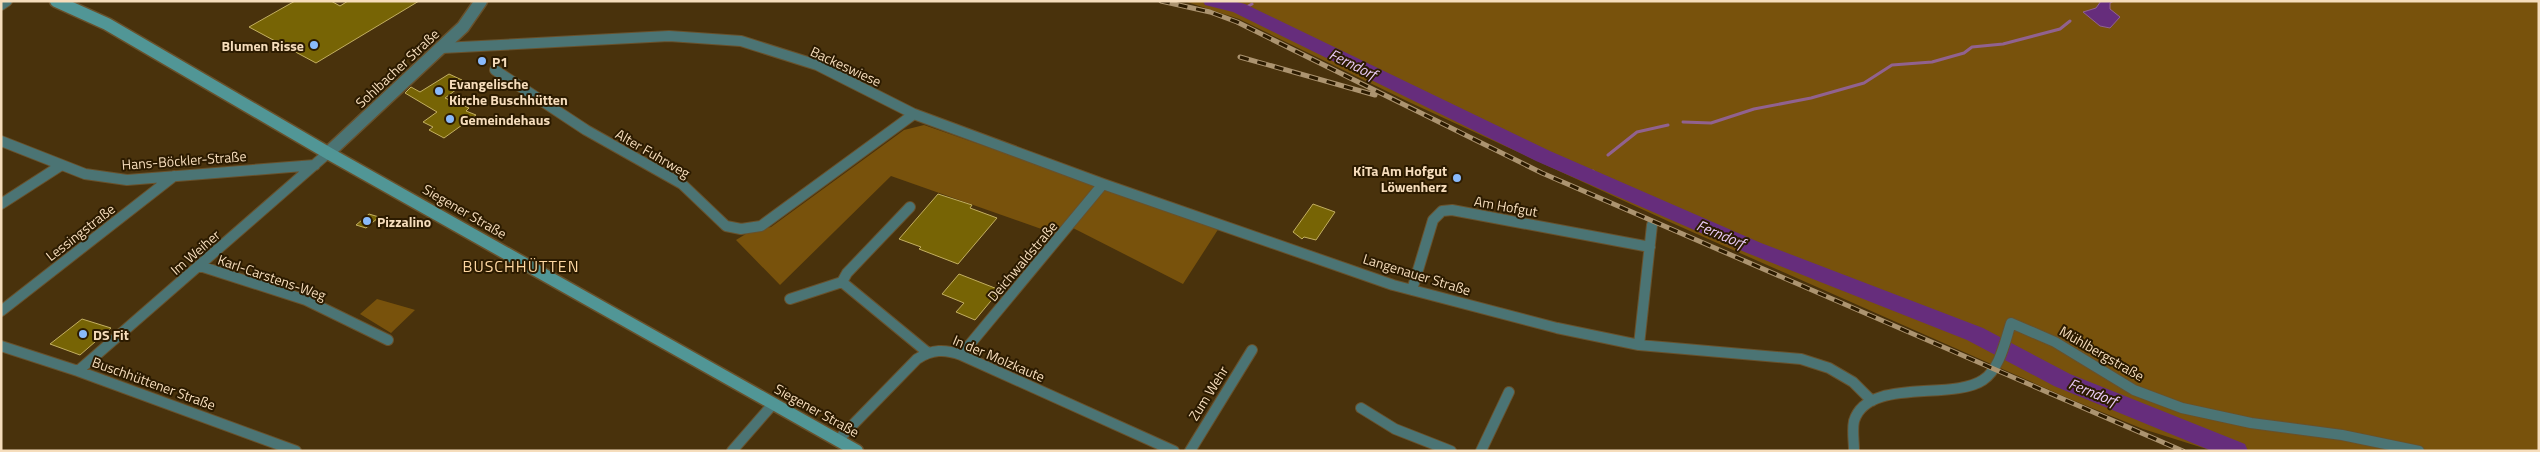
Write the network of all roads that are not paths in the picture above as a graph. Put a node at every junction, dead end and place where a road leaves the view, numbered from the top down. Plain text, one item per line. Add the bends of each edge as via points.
1 (7, 1) edge
2 (56, 1) edge
3 (482, 1) edge
4 (1, 5) edge
5 (442, 48) junction
6 (495, 70) dead end
7 (914, 114) junction
8 (1, 141) edge
9 (328, 153) junction
10 (315, 165) junction
11 (60, 166) junction
12 (175, 175) junction
13 (1103, 184) junction
14 (1, 204) edge
15 (910, 207) dead end
16 (1191, 213) joint
17 (1652, 225) dead end
18 (1650, 247) junction
19 (200, 266) junction
20 (842, 282) junction
21 (1412, 290) junction
22 (790, 299) dead end
23 (1, 311) edge
24 (388, 340) dead end
25 (1639, 345) junction
26 (1, 346) edge
27 (1252, 350) dead end
28 (927, 352) junction
29 (961, 355) junction
30 (78, 371) junction
31 (1509, 392) dead end
32 (1872, 401) junction
33 (772, 404) junction
34 (1361, 408) dead end
35 (838, 440) junction
36 (296, 451) edge
37 (732, 451) edge
38 (857, 451) edge
39 (1174, 451) edge
40 (1190, 451) edge
41 (1451, 451) edge
42 (1481, 451) edge
43 (1854, 451) edge
44 (2419, 451) edge

1 - 4 street
2 - 9 main road, Siegener Straße via 107,24
3 - 5 street, Sohlbacher Straße via 463,28
5 - 7 street, Backeswiese via 669,36 741,41 817,65
5 - 9 street, Sohlbacher Straße
6 - 7 street, Alter Fuhrweg via 586,130 682,184 721,223 742,230 762,226
7 - 13 street, Backeswiese
8 - 11 street, Hans-Böckler-Straße
9 - 10 street, Im Weiher
9 - 33 main road, Siegener Straße
10 - 12 street, Hans-Böckler-Straße
10 - 19 street, Im Weiher
11 - 12 street, Hans-Böckler-Straße via 85,174 127,180
11 - 14 street
12 - 23 street, Lessingstraße
13 - 16 street, Backeswiese
13 - 29 street, Deichwaldstraße
15 - 20 street via 846,273
16 - 21 street, Langenauer Straße
17 - 18 street
18 - 21 street, Am Hofgut via 1499,218 1442,211 1433,220
18 - 25 street
19 - 24 street, Karl-Carstens-Weg via 306,300
19 - 30 street, Im Weiher
20 - 22 street
20 - 28 street
21 - 25 street, Langenauer Straße via 1557,328
25 - 32 street, Langenauer Straße via 1801,359 1845,377
26 - 30 street, Buschhüttener Straße
27 - 40 street, Zum Wehr
28 - 29 street, In der Molzkaute via 942,350
28 - 35 street via 917,358
29 - 39 street, In der Molzkaute
30 - 36 street, Buschhüttener Straße
31 - 42 street
32 - 43 street, Mühlbergstraße via 1855,417
32 - 44 street, Mühlbergstraße via 1895,393 1956,389 1983,380 1995,363 2011,323 2055,342 2134,390 2182,408
33 - 35 main road, Siegener Straße
33 - 37 street
34 - 41 street via 1395,428
35 - 38 main road, Siegener Straße

